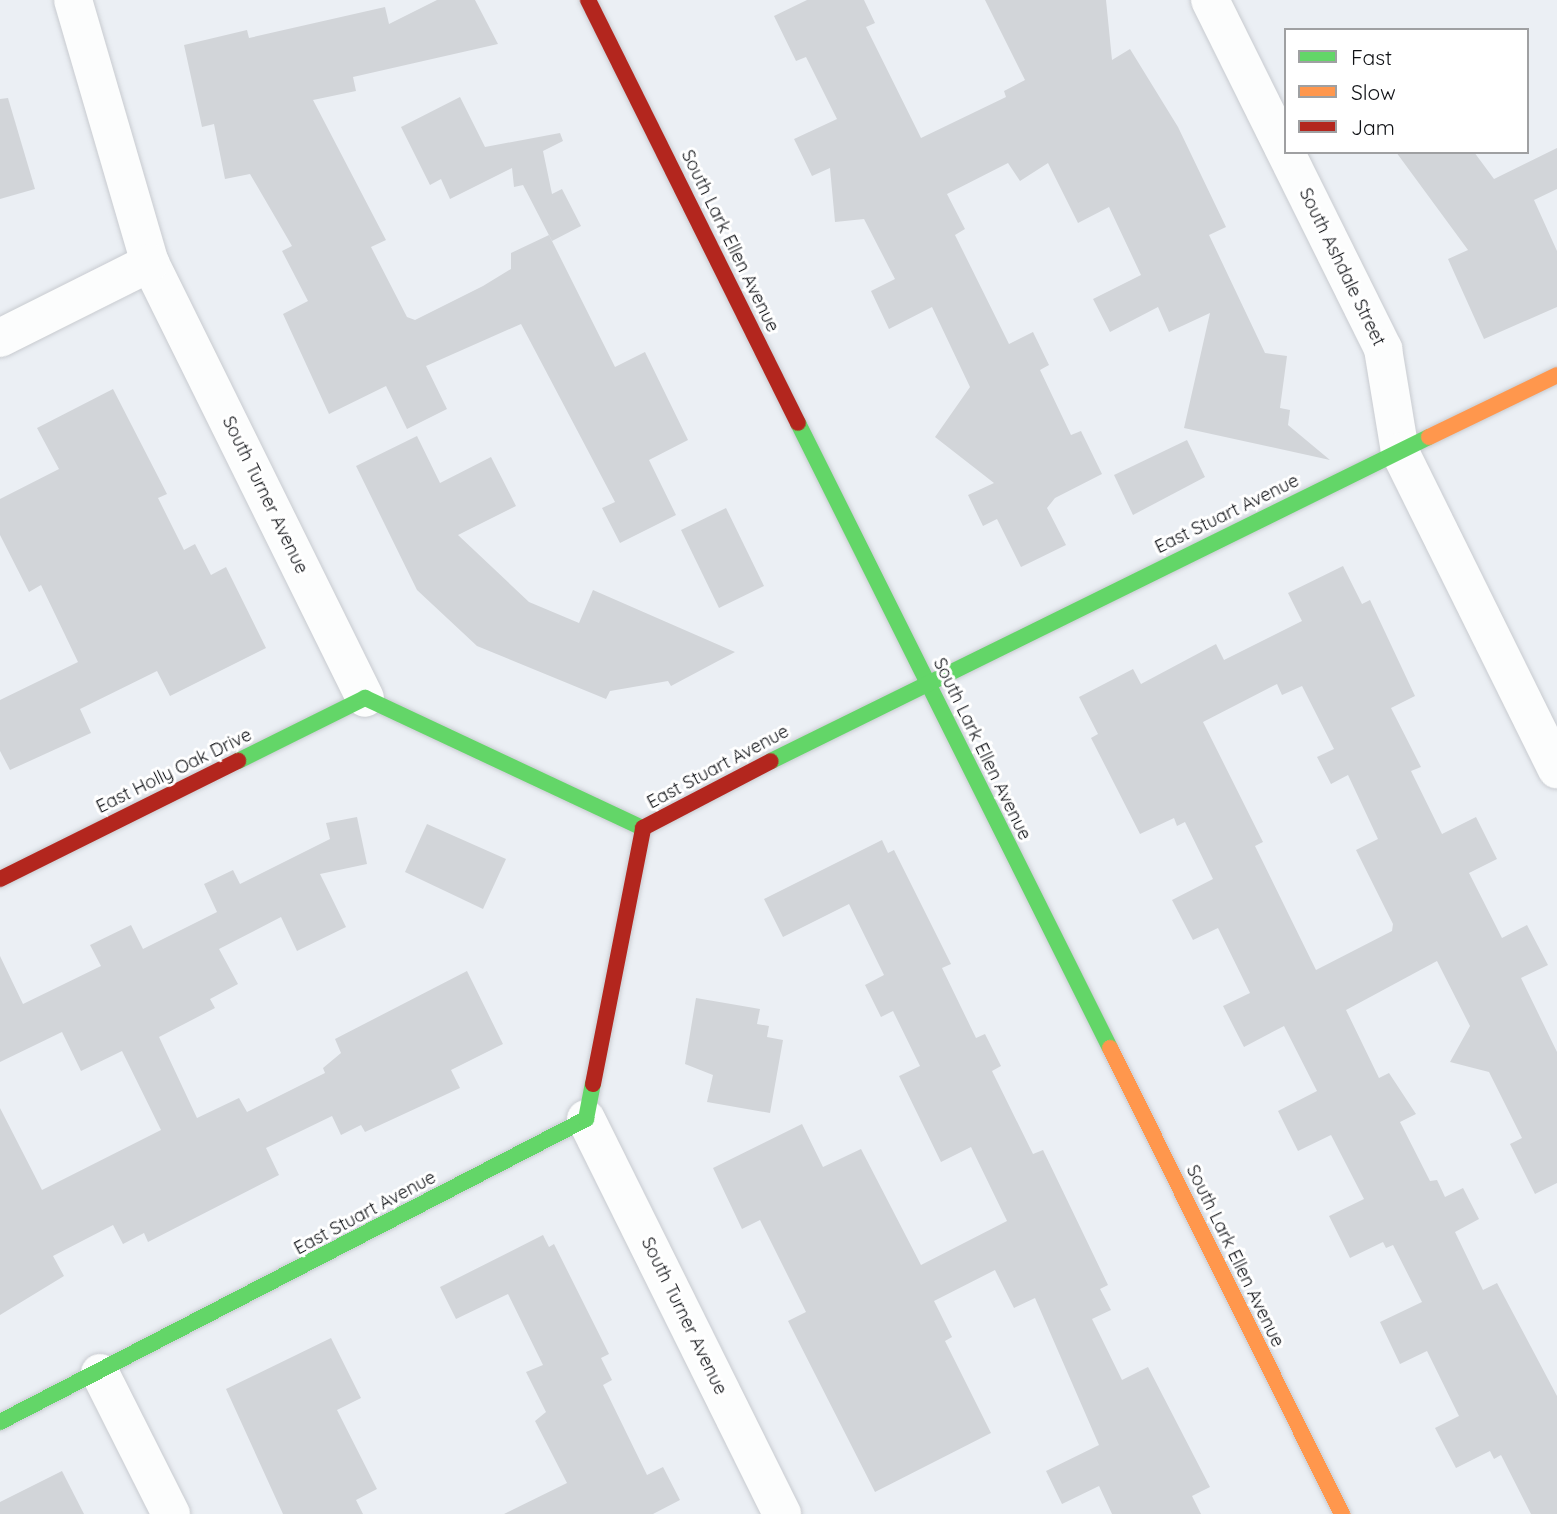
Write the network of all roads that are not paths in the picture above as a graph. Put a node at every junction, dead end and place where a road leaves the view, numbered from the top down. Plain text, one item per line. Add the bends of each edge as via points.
1 (73, 0) edge
2 (588, 0) edge
3 (1210, 0) edge
4 (1284, 149) edge
5 (1286, 154) edge
6 (150, 262) junction
7 (0, 338) edge
8 (1557, 375) edge
9 (1400, 452) junction
10 (926, 679) junction
11 (365, 698) junction
12 (1557, 769) edge
13 (643, 828) junction
14 (0, 879) edge
15 (586, 1119) junction
16 (100, 1373) junction
17 (0, 1422) edge
18 (172, 1514) edge
19 (782, 1514) edge
20 (1342, 1514) edge

1 - 6 street, South Turner Avenue
2 - 10 street, South Lark Ellen Avenue
3 - 4 street, South Ashdale Street
5 - 9 street, South Ashdale Street via 1383,349
6 - 7 street
6 - 11 street, South Turner Avenue
8 - 9 street, East Stuart Avenue
9 - 10 street, East Stuart Avenue
9 - 12 street, South Ashdale Street
10 - 13 street, East Stuart Avenue
10 - 20 street, South Lark Ellen Avenue
11 - 13 street
11 - 14 street, East Holly Oak Drive
13 - 15 street, East Stuart Avenue
15 - 16 street, East Stuart Avenue
15 - 19 street, South Turner Avenue
16 - 17 street, East Stuart Avenue
16 - 18 street

